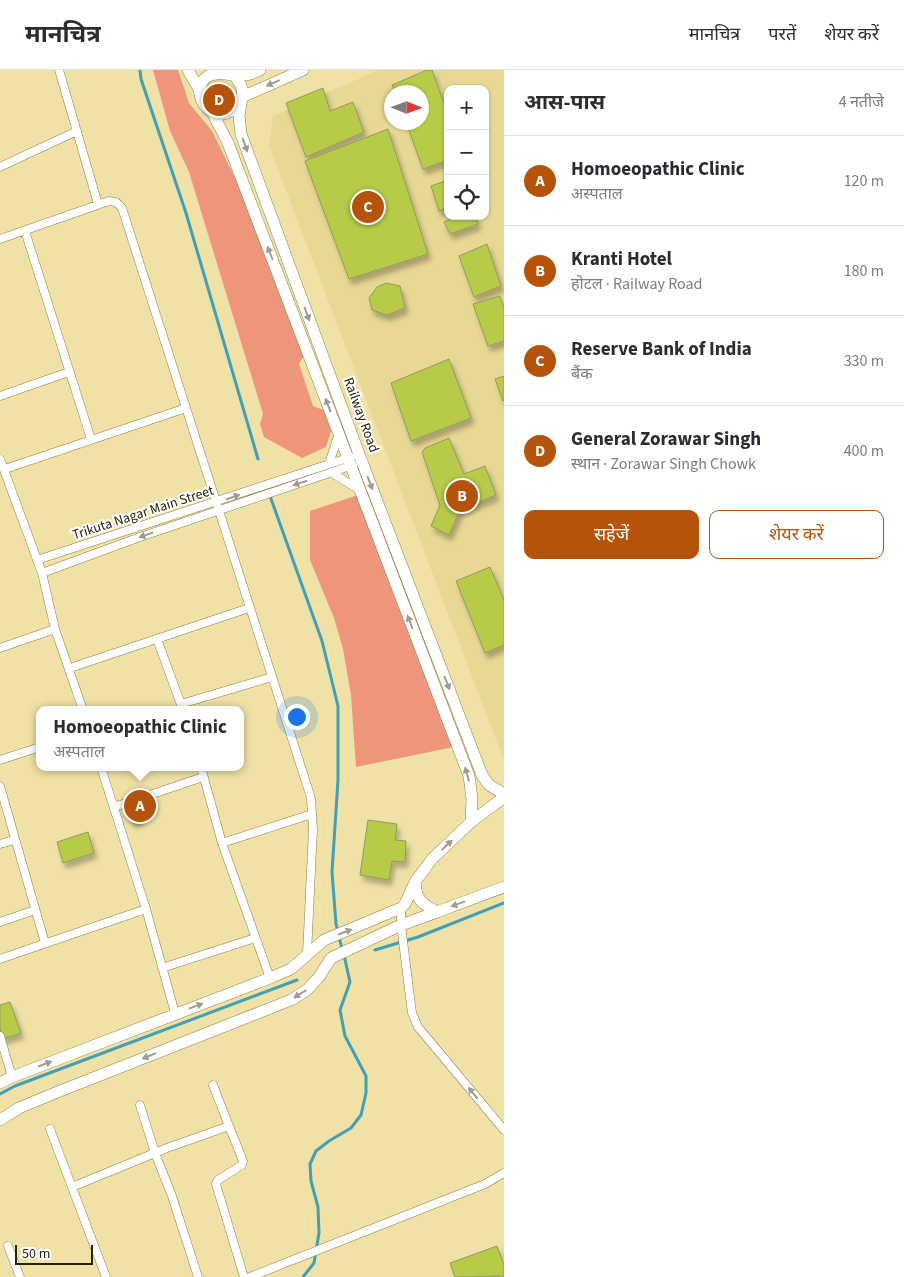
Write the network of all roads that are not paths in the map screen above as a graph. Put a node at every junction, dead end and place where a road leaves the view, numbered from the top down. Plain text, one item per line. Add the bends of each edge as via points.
1 (59, 70) edge
2 (188, 70) edge
3 (260, 70) edge
4 (303, 70) edge
5 (208, 72) edge
6 (234, 75) junction
7 (200, 91) junction
8 (242, 97) junction
9 (212, 112) junction
10 (77, 131) junction
11 (0, 167) edge
12 (98, 204) junction
13 (25, 232) junction
14 (0, 239) edge
15 (69, 372) junction
16 (0, 396) edge
17 (186, 408) junction
18 (339, 433) junction
19 (91, 439) junction
20 (0, 459) edge
21 (355, 460) junction
22 (329, 464) junction
23 (5, 469) junction
24 (332, 472) junction
25 (360, 490) junction
26 (217, 502) junction
27 (220, 510) junction
28 (37, 560) junction
29 (42, 574) junction
30 (249, 608) junction
31 (55, 629) junction
32 (157, 639) junction
33 (0, 648) edge
34 (70, 668) junction
35 (272, 677) junction
36 (455, 703) junction
37 (82, 706) edge
38 (182, 706) edge
39 (185, 706) edge
40 (443, 708) junction
41 (36, 748) edge
42 (0, 760) edge
43 (102, 771) edge
44 (202, 771) edge
45 (204, 777) junction
46 (0, 786) edge
47 (504, 796) edge
48 (114, 806) junction
49 (312, 814) junction
50 (471, 822) junction
51 (14, 840) junction
52 (222, 843) junction
53 (0, 844) edge
54 (415, 882) junction
55 (504, 887) edge
56 (401, 908) junction
57 (146, 909) junction
58 (35, 910) junction
59 (437, 912) junction
60 (0, 922) edge
61 (402, 929) junction
62 (255, 938) junction
63 (45, 943) junction
64 (307, 954) junction
65 (0, 959) edge
66 (162, 968) junction
67 (270, 978) junction
68 (175, 1014) junction
69 (0, 1036) edge
70 (12, 1077) junction
71 (0, 1083) edge
72 (214, 1085) dead end
73 (140, 1105) dead end
74 (0, 1120) edge
75 (229, 1126) junction
76 (50, 1129) dead end
77 (504, 1130) edge
78 (155, 1153) junction
79 (504, 1173) edge
80 (72, 1187) junction
81 (8, 1246) dead end
82 (20, 1277) edge
83 (106, 1277) edge
84 (198, 1277) edge
85 (244, 1277) edge
86 (250, 1277) edge

1 - 10 street
2 - 7 main road
3 - 6 main road
4 -> 8 main road
5 - 6 main road
5 - 7 main road
6 - 8 main road via 241,84
7 - 9 main road via 203,105
8 - 9 main road via 229,113
8 -> 21 main road, Railway Road via 241,134
18 -> 9 main road via 228,143
10 - 11 street
10 - 12 street
12 - 13 street
12 - 17 street via 116,202 122,208
13 - 14 street
13 - 15 street
15 - 16 street
15 - 19 street
17 - 19 street
17 - 26 street
18 - 21 main road
18 - 22 street
19 - 23 street
20 - 23 street
21 - 22 street, Trikuta Nagar Main Street
21 - 24 street
21 - 25 main road
21 -> 36 main road, Railway Road
26 -> 22 street, Trikuta Nagar Main Street
23 - 28 street
24 - 25 street
24 -> 27 street
40 -> 25 main road
26 - 27 street
26 - 28 street, Trikuta Nagar Main Street
27 -> 29 street
27 - 30 street
28 - 29 street
29 - 31 street
30 - 32 street
30 - 35 street
31 - 33 street
31 - 34 street
32 - 34 street
32 - 38 street
34 - 37 street
35 - 39 street
35 - 49 street via 305,776
36 - 40 main road
36 - 47 main road, Railway Road via 482,775
50 -> 40 main road via 469,776
41 - 42 street
43 - 48 street
44 - 45 street
45 - 48 street
45 - 52 street
46 - 51 street
47 - 50 main road
48 - 57 street
49 - 52 street
49 - 64 street
54 -> 50 main road via 432,859
51 - 53 street
51 - 58 street
52 - 62 street
54 - 56 main road
54 - 59 main road via 416,895 421,903
55 -> 59 main road
56 - 61 street
64 -> 56 main road via 324,940
57 - 63 street
57 - 66 street
58 - 60 street
58 - 63 street
59 - 61 main road
61 -> 74 main road via 368,939 330,958 320,977 290,1000 19,1108
77 -> 61 street via 418,1027 412,1013
62 - 66 street
62 - 67 street
63 - 65 street
64 - 67 main road via 291,969
66 - 68 street
68 -> 67 main road
70 -> 68 main road
69 - 70 street
70 - 71 main road
72 - 75 street
73 - 78 street
75 - 78 street
75 - 85 street via 244,1161 216,1184
76 - 80 street
78 - 80 street
78 - 84 street
79 - 86 street via 485,1184
80 - 83 street
81 - 82 street

